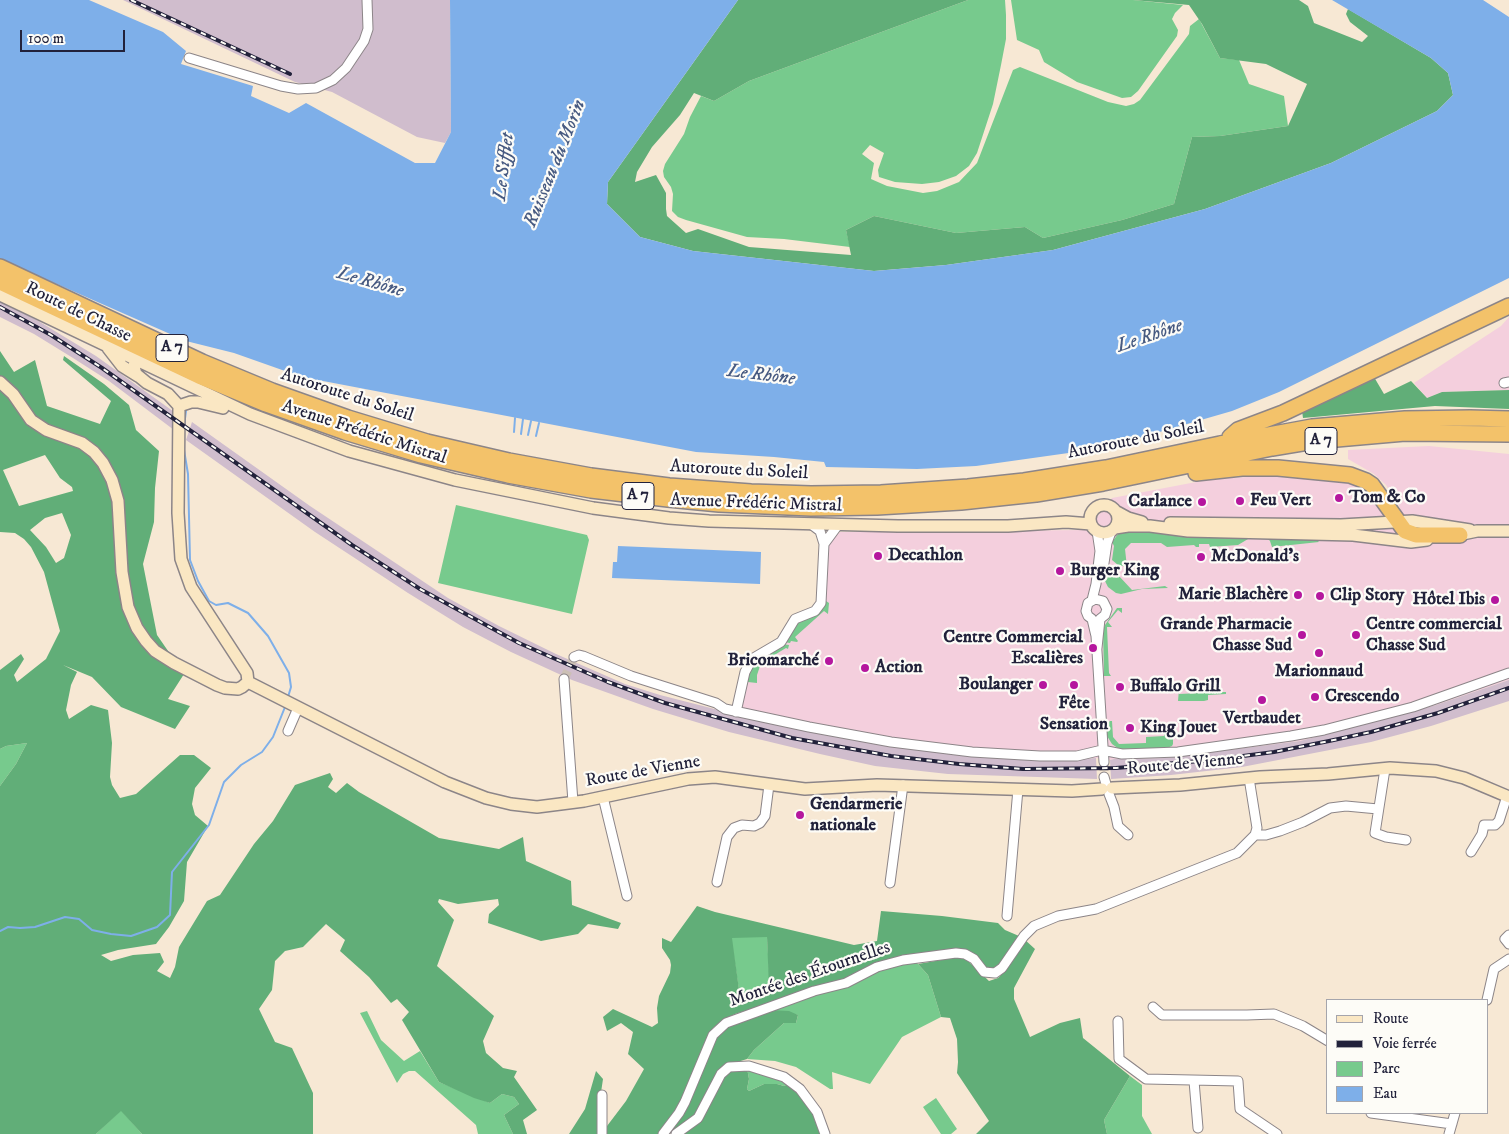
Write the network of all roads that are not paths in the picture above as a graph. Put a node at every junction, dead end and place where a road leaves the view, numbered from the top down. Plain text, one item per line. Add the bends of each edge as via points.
1 (367, 0) edge
2 (189, 58) dead end
3 (0, 267) edge
4 (0, 282) edge
5 (0, 295) edge
6 (1509, 306) edge
7 (107, 346) junction
8 (135, 360) junction
9 (140, 378) junction
10 (0, 382) edge
11 (179, 410) junction
12 (250, 414) junction
13 (1509, 419) edge
14 (1509, 434) edge
15 (1220, 444) junction
16 (1152, 474) junction
17 (1092, 512) junction
18 (1117, 512) junction
19 (1066, 522) junction
20 (1392, 522) junction
21 (812, 525) junction
22 (838, 525) junction
23 (1094, 528) junction
24 (1414, 528) junction
25 (1113, 530) junction
26 (1509, 530) edge
27 (1477, 531) junction
28 (1460, 535) junction
29 (824, 544) junction
30 (1102, 560) junction
31 (1096, 600) junction
32 (1096, 619) junction
33 (574, 658) dead end
34 (1509, 674) edge
35 (564, 679) tunnel mouth
36 (248, 682) junction
37 (290, 704) junction
38 (736, 712) junction
39 (288, 731) dead end
40 (1102, 750) junction
41 (1104, 762) tunnel mouth
42 (1385, 769) junction
43 (1255, 777) junction
44 (769, 785) junction
45 (903, 785) junction
46 (1107, 786) junction
47 (1018, 789) junction
48 (603, 797) junction
49 (1508, 797) edge
50 (573, 802) junction
51 (1378, 809) junction
52 (1255, 835) junction
53 (1128, 836) dead end
54 (1406, 840) dead end
55 (1471, 852) dead end
56 (717, 882) dead end
57 (890, 884) dead end
58 (627, 896) dead end
59 (1006, 916) dead end
60 (1509, 935) edge
61 (1509, 944) edge
62 (1509, 959) edge
63 (1486, 999) edge
64 (1153, 1006) dead end
65 (1118, 1021) dead end
66 (1326, 1041) edge
67 (1194, 1081) junction
68 (602, 1096) dead end
69 (1378, 1114) edge
70 (1455, 1114) edge
71 (1452, 1124) junction
72 (1198, 1128) dead end
73 (602, 1134) edge
74 (663, 1134) edge
75 (676, 1134) edge
76 (826, 1134) edge
77 (1277, 1134) edge
78 (1449, 1134) edge

1 - 2 street via 368,29 364,41 346,68 333,80 316,88 281,86
3 - 15 highway, Autoroute du Soleil / A 7 via 202,362 309,406 427,442 591,476 751,492 841,494 926,490 1066,475
4 - 16 highway, Autoroute du Soleil / A 7 via 192,373 305,418 455,464 573,487 720,504 877,507 1004,498
5 - 7 street, Route de Chasse
6 - 15 highway via 1283,414 1238,430
7 - 8 street, Route de Chasse
7 - 9 street via 122,366
8 - 9 street via 134,372
8 - 12 street, Route de Chasse
9 - 11 street via 168,394
10 - 36 street via 31,420 46,430 82,443 103,463 118,501 122,572 128,607 146,641 174,663 217,685 238,689
11 - 12 street via 191,402 198,402
11 - 36 street via 178,513 182,559 191,587 247,673
12 - 21 street, Avenue Frédéric Mistral via 385,462 593,508 709,522
13 - 15 highway, Autoroute du Soleil / A 7 via 1359,422 1304,428
14 - 16 highway, Autoroute du Soleil / A 7 via 1405,433 1323,440
16 - 20 highway via 1190,474 1242,468 1340,474 1366,481 1387,506
17 - 18 street via 1103,505
17 - 19 street, Avenue Frédéric Mistral
17 - 23 street via 1090,519
18 - 20 street via 1136,520 1159,523 1341,525
18 - 25 street via 1118,522
19 - 22 street, Avenue Frédéric Mistral via 1008,526
19 - 23 street, Avenue Frédéric Mistral
20 - 24 highway via 1404,531
21 - 22 street, Avenue Frédéric Mistral
21 - 29 street via 820,531
22 - 29 street
23 - 25 street via 1106,534
23 - 30 street
24 - 27 street
24 - 28 highway
25 - 28 street via 1135,526 1188,531 1353,535 1411,542
25 - 30 street
26 - 27 street
27 - 28 street
29 - 38 street via 819,607 795,619 781,642 752,659 745,672
30 - 31 street
31 - 32 street via 1088,603 1086,611 1088,616
31 - 32 street via 1105,603 1107,609 1105,615
32 - 40 street
33 - 38 street via 583,656
34 - 40 street via 1413,707 1307,733 1178,752 1122,754
35 - 50 street
36 - 37 street, Route de Vienne
37 - 39 street
37 - 50 street, Route de Vienne via 445,782 486,798 537,807
38 - 40 street via 882,740 972,752 1076,756
40 - 41 street
42 - 43 street, Route de Vienne
42 - 49 street, Route de Vienne via 1436,771 1464,778
42 - 51 street
43 - 46 street, Route de Vienne via 1180,785
43 - 52 street
44 - 45 street, Route de Vienne via 805,789
44 - 48 street, Route de Vienne via 714,777 688,778
44 - 56 street via 765,816 760,823 754,826 742,824 727,837
45 - 47 street, Route de Vienne
45 - 57 street
46 - 47 street, Route de Vienne via 1072,791
46 - 53 street via 1118,826
47 - 59 street
48 - 50 street, Route de Vienne
48 - 58 street
49 - 55 street via 1499,821 1495,826 1484,824
51 - 52 street via 1330,808 1280,832
51 - 54 street via 1375,833
52 - 74 street, Montée des Étournelles via 1237,853 1224,860 1096,909 1058,916 1034,926 995,973 984,972 965,954 903,960 877,967 846,983 733,1019 713,1035 685,1102
60 - 61 street via 1505,939
62 - 63 street via 1494,969
64 - 66 street via 1162,1015 1274,1014 1303,1026
65 - 67 street via 1119,1059 1146,1079
67 - 72 street
67 - 77 street via 1238,1081 1240,1109
68 - 73 street
69 - 71 street
70 - 71 street
71 - 78 street
75 - 76 street via 698,1118 720,1074 729,1067 749,1066 784,1077 800,1089 817,1112

